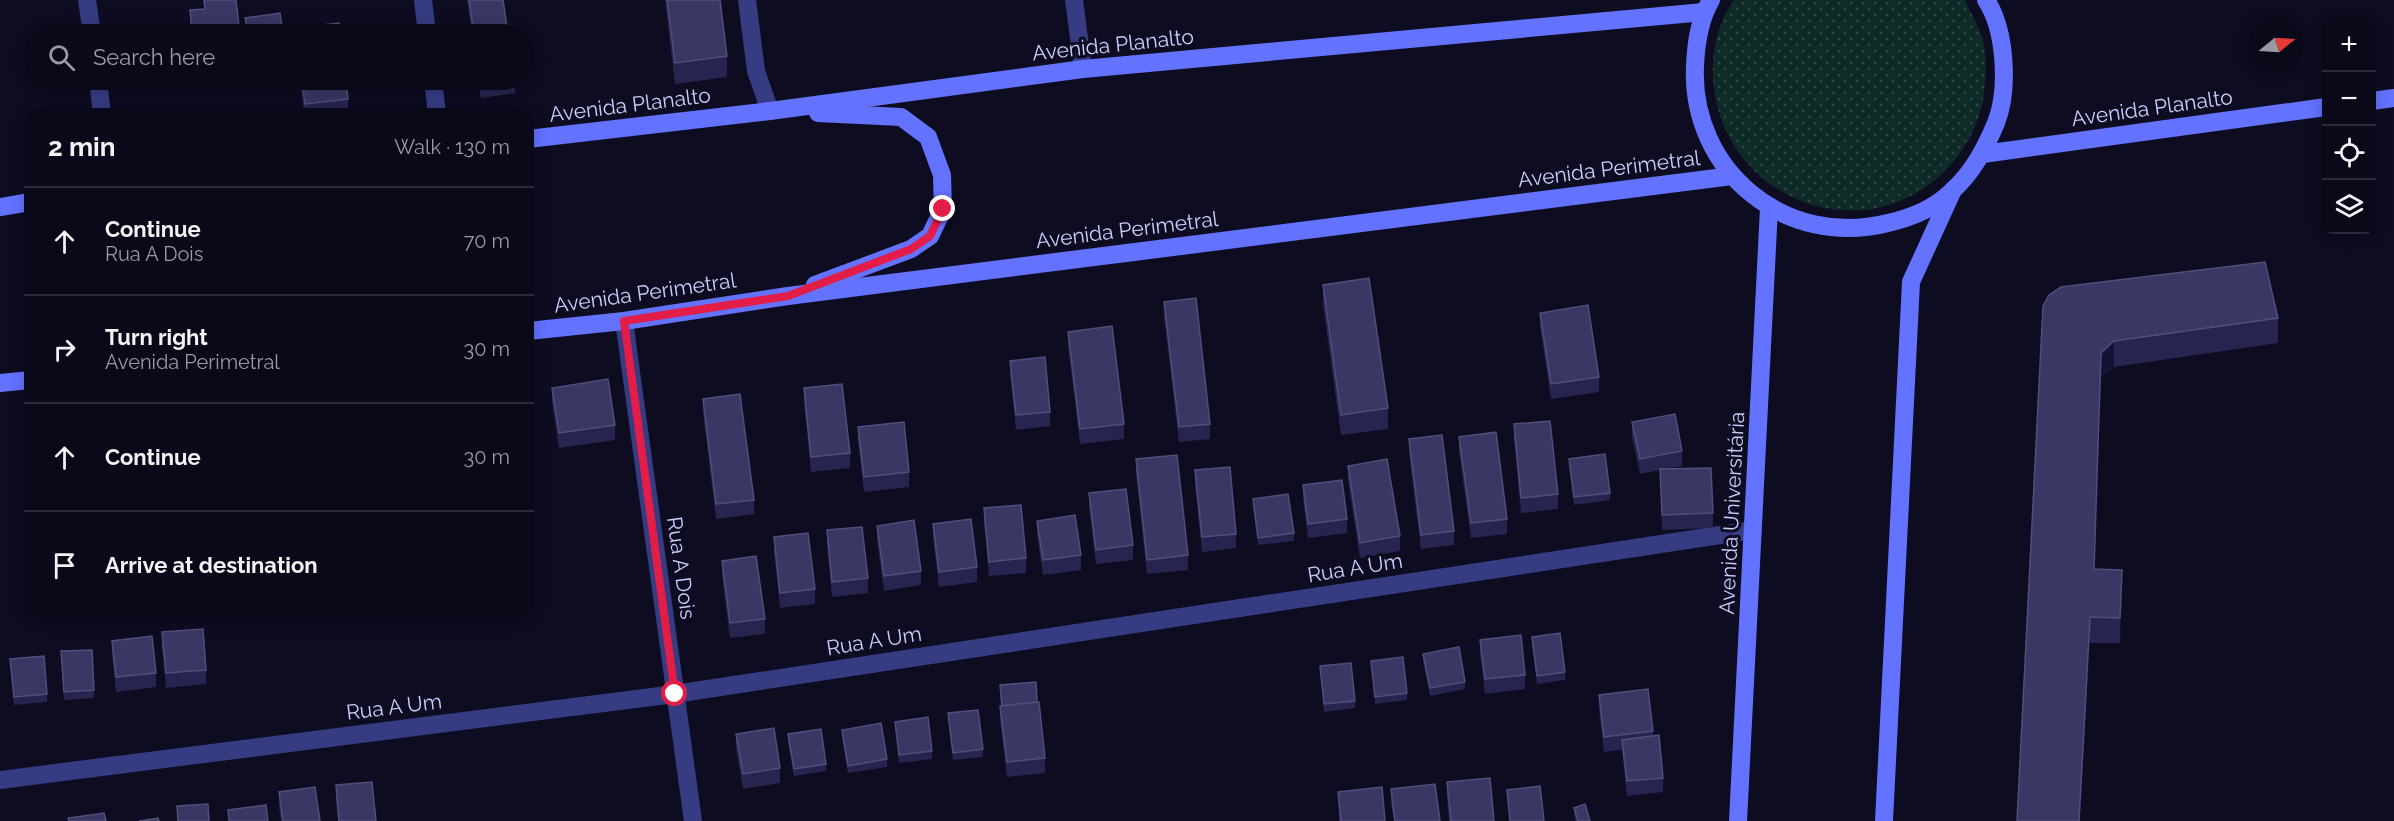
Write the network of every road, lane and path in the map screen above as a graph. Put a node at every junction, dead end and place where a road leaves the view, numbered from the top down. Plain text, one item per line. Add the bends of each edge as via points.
1 (87, 0) edge
2 (423, 0) edge
3 (747, 0) edge
4 (1074, 0) edge
5 (1986, 0) edge
6 (1707, 6) edge
7 (91, 24) edge
8 (426, 24) edge
9 (1083, 69) junction
10 (99, 90) edge
11 (434, 90) edge
12 (2394, 98) edge
13 (2376, 100) edge
14 (101, 108) edge
15 (436, 108) edge
16 (2322, 108) edge
17 (770, 111) junction
18 (534, 138) edge
19 (1983, 154) junction
20 (1732, 176) junction
21 (1952, 192) junction
22 (24, 203) edge
23 (0, 207) edge
24 (1768, 208) junction
25 (788, 296) junction
26 (624, 321) junction
27 (534, 330) edge
28 (24, 381) edge
29 (0, 383) edge
30 (1754, 530) junction
31 (675, 694) junction
32 (0, 780) edge
33 (693, 821) edge
34 (1738, 821) edge
35 (1884, 821) edge

1 - 7 street
2 - 8 street
3 - 17 street via 756,71
4 - 9 street
5 - 19 main road via 2005,60 2001,109
6 - 9 main road, Avenida Planalto
6 - 20 main road via 1696,46 1694,87 1706,134
9 - 17 main road, Avenida Planalto
10 - 14 street
11 - 15 street
12 - 13 main road
16 - 19 main road, Avenida Planalto
17 - 18 main road, Avenida Planalto
17 - 25 main road via 902,117 928,137 942,175 943,209 930,236 911,249
19 - 21 main road
20 - 24 main road
20 - 25 main road, Avenida Perimetral
21 - 24 main road via 1910,218 1863,230 1814,226
21 - 35 main road via 1911,282
22 - 23 main road
24 - 30 main road, Avenida Universitária
25 - 26 main road, Avenida Perimetral
26 - 27 main road, Avenida Perimetral
26 - 31 street, Rua A Dois
28 - 29 main road
30 - 31 street, Rua A Um
30 - 34 main road, Avenida Universitária
31 - 32 street, Rua A Um
31 - 33 street, Rua A Dois

